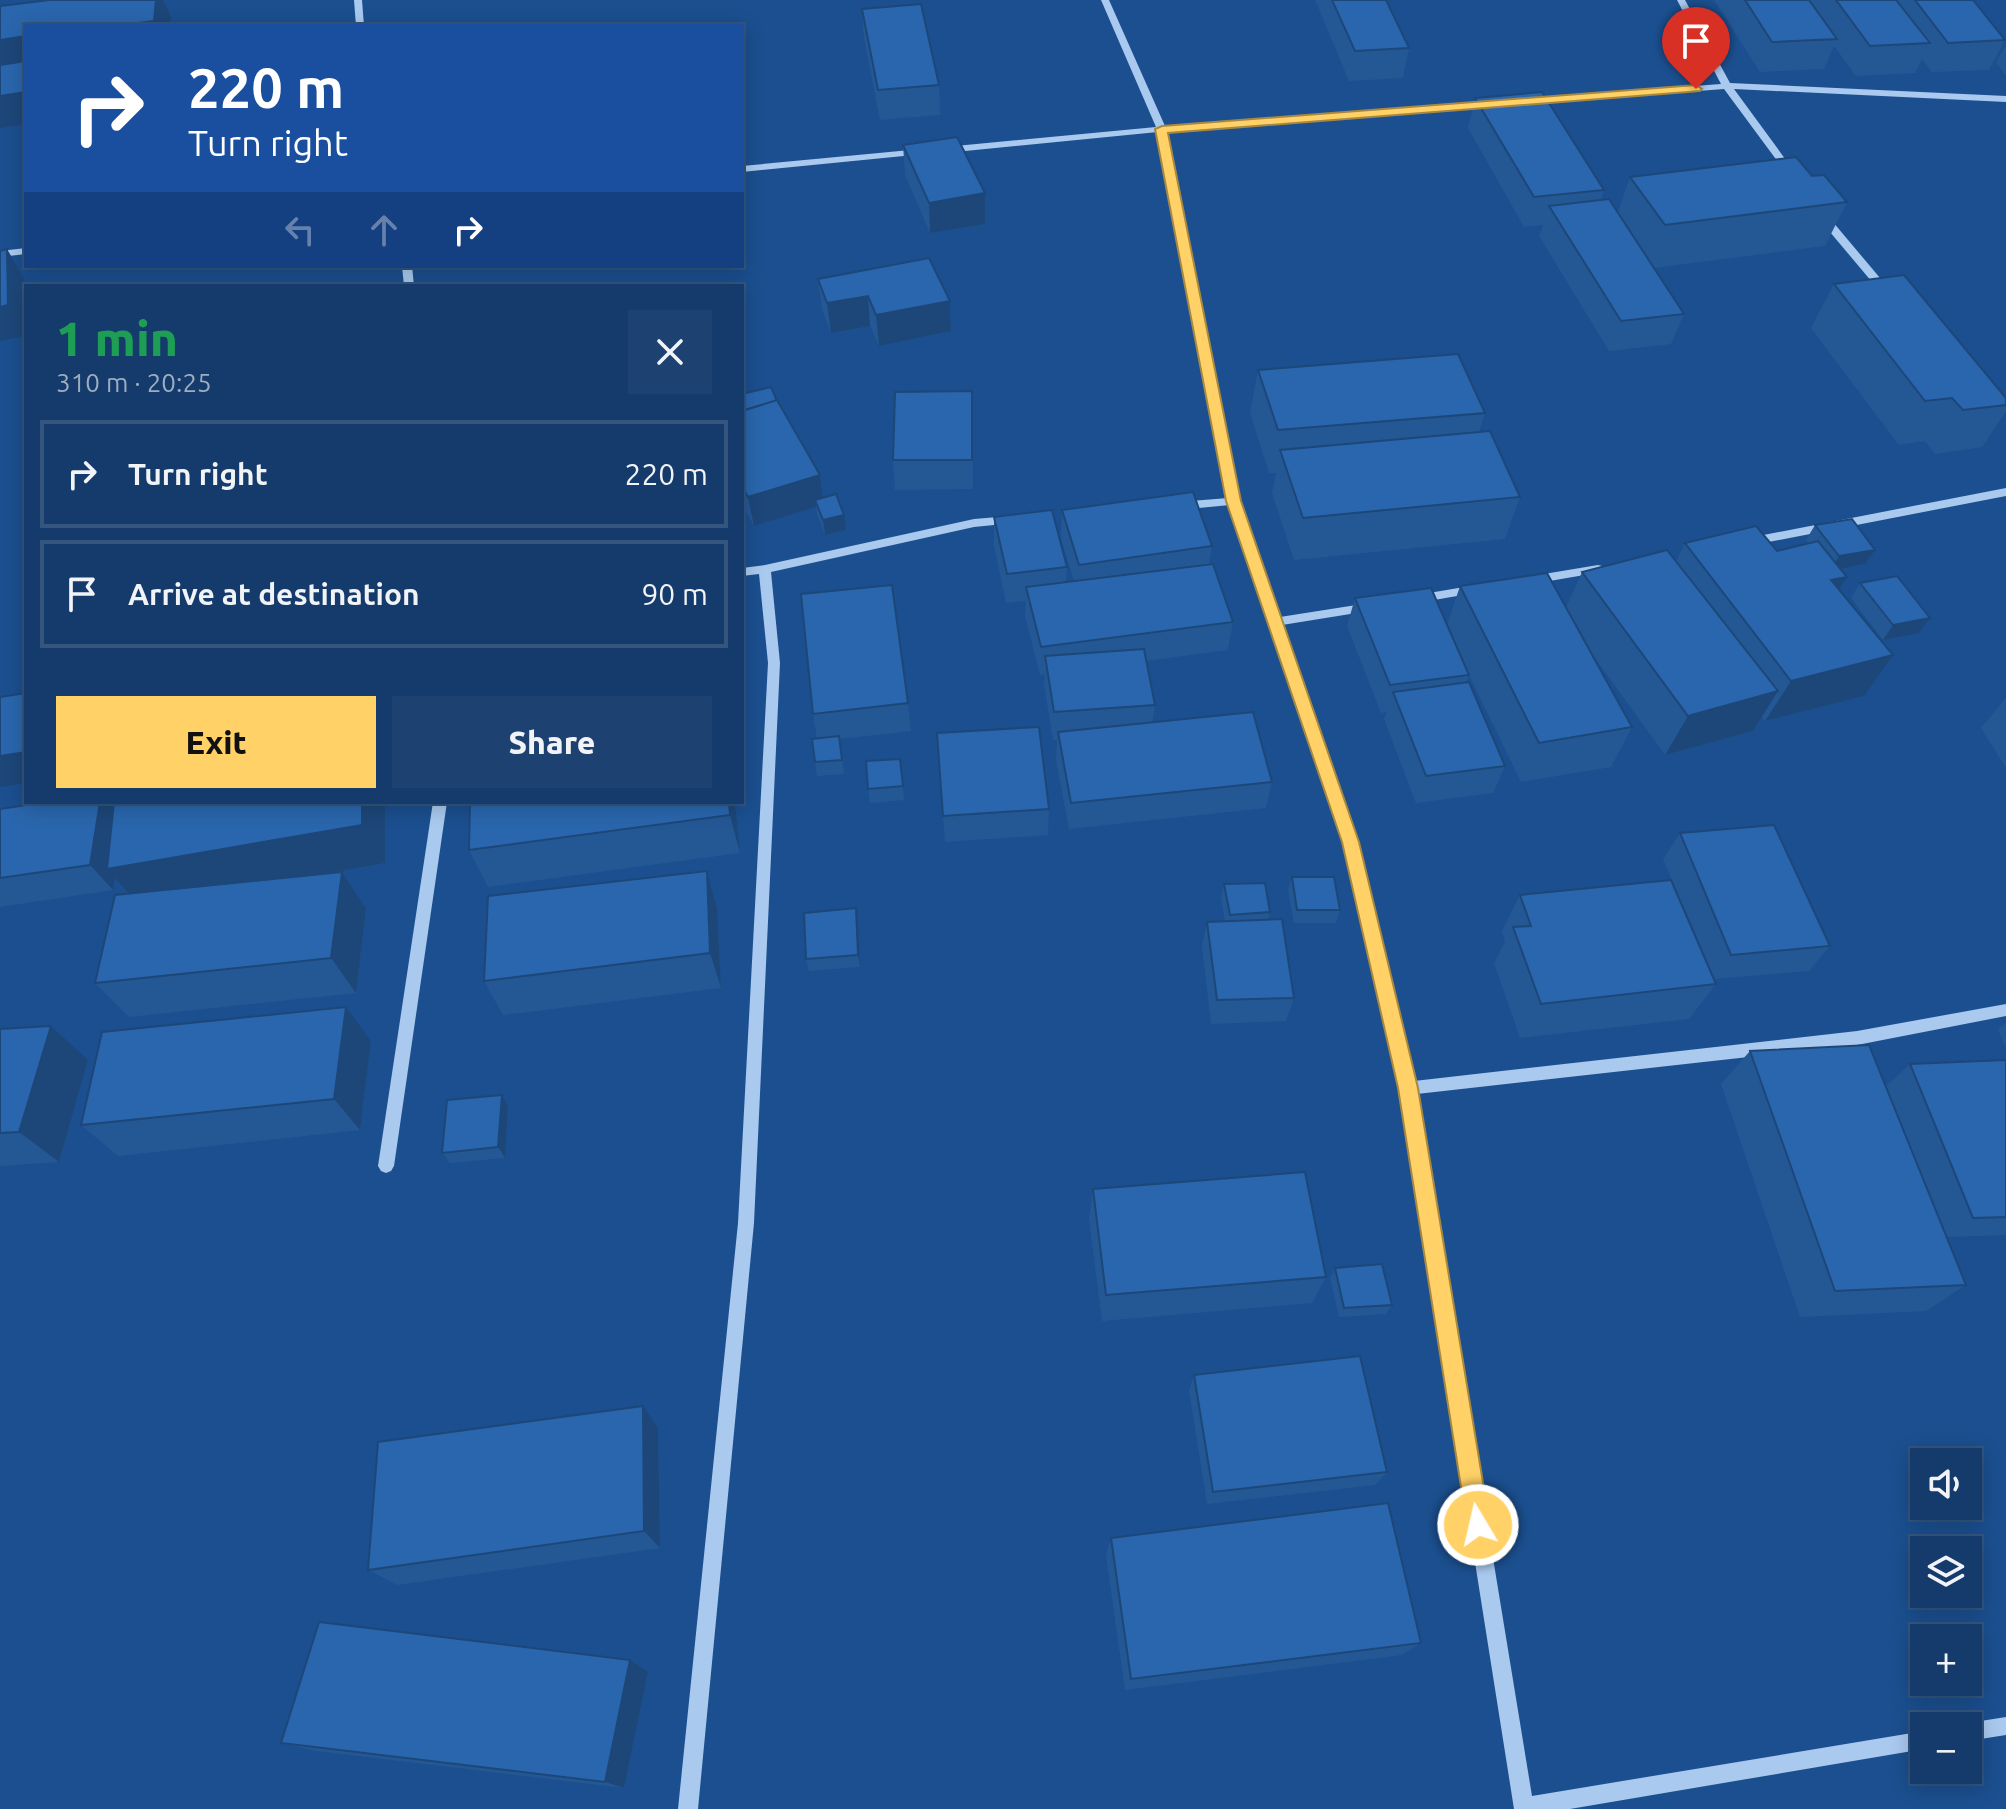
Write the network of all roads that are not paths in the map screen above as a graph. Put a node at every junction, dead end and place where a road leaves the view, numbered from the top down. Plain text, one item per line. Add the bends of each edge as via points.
1 (358, 0) edge
2 (1105, 0) edge
3 (1681, 0) edge
4 (360, 24) edge
5 (1727, 86) junction
6 (2006, 99) edge
7 (1523, 102) edge
8 (1507, 103) edge
9 (1162, 129) junction
10 (744, 169) edge
11 (1797, 182) edge
12 (1815, 206) edge
13 (24, 251) edge
14 (0, 254) edge
15 (1892, 298) edge
16 (2006, 492) edge
17 (1234, 501) junction
18 (1159, 508) edge
19 (1033, 519) edge
20 (1728, 546) edge
21 (1604, 568) edge
22 (765, 569) junction
23 (744, 572) edge
24 (1526, 581) edge
25 (1494, 586) edge
26 (1400, 602) edge
27 (1385, 604) edge
28 (1275, 622) junction
29 (440, 804) edge
30 (2006, 1010) edge
31 (1408, 1088) junction
32 (386, 1166) dead end
33 (2006, 1726) edge
34 (1982, 1730) edge
35 (1910, 1742) edge
36 (1524, 1808) edge
37 (688, 1809) edge

1 - 4 street
2 - 9 street
3 - 5 street
5 - 6 street
5 - 7 street
5 - 11 street
8 - 9 street
9 - 10 street
9 - 17 street
12 - 15 street
13 - 14 street
16 - 20 street
17 - 18 street
17 - 28 street
19 - 22 street via 974,523
21 - 24 street
22 - 23 street
22 - 37 street via 774,663 746,1223
25 - 26 street
27 - 28 street
28 - 31 street via 1350,842
29 - 32 street
30 - 31 street via 1857,1038
31 - 36 street
33 - 34 street
35 - 36 street

